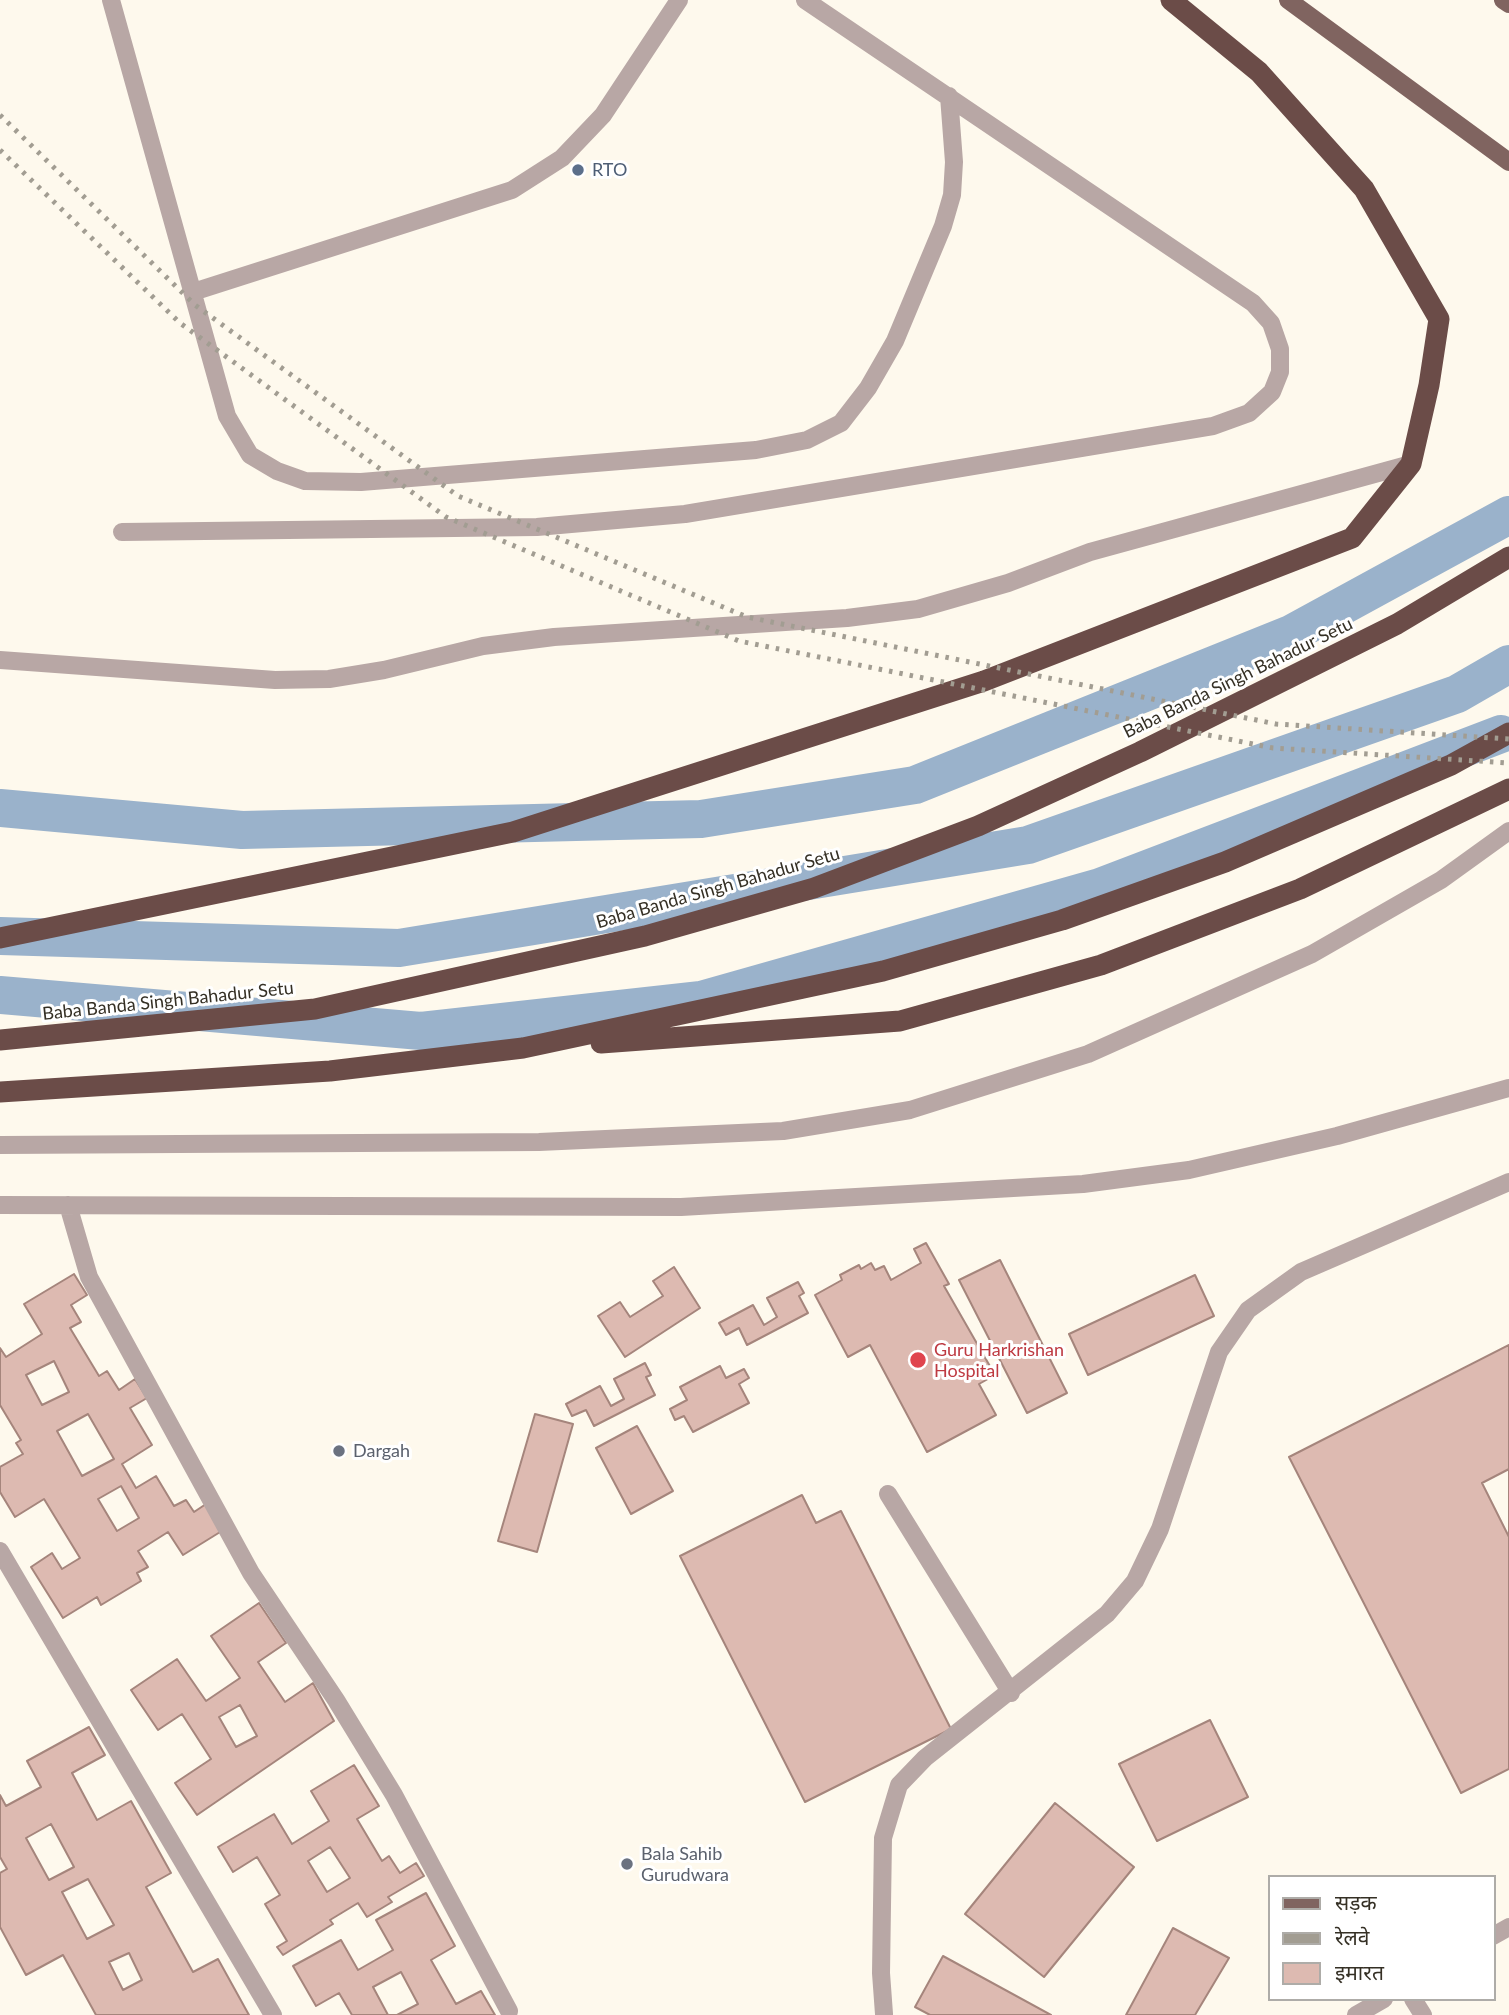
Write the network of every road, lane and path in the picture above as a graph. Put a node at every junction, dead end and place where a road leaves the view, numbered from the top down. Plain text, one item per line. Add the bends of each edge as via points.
1 (111, 0) edge
2 (679, 0) edge
3 (806, 0) edge
4 (1171, 0) edge
5 (1287, 0) edge
6 (1503, 0) edge
7 (1509, 4) edge
8 (949, 96) junction
9 (1509, 162) edge
10 (193, 292) junction
11 (1411, 464) junction
12 (122, 532) dead end
13 (1509, 557) edge
14 (0, 660) edge
15 (1509, 733) edge
16 (1509, 789) edge
17 (1509, 831) edge
18 (0, 938) edge
19 (0, 1040) edge
20 (523, 1048) junction
21 (1509, 1088) edge
22 (0, 1092) edge
23 (0, 1145) edge
24 (1509, 1182) edge
25 (0, 1205) edge
26 (68, 1205) junction
27 (888, 1494) dead end
28 (0, 1553) edge
29 (1011, 1693) junction
30 (1380, 2001) edge
31 (509, 2011) dead end
32 (273, 2015) edge
33 (883, 2015) edge
34 (1356, 2015) edge

1 - 10 street
2 - 10 street via 603,115 562,159 512,190
3 - 8 street
4 - 11 highway via 1259,72 1364,189 1439,319
5 - 9 main road
6 - 7 main road
8 - 10 street via 954,162 952,195 943,226 895,341 868,388 841,423 807,440 742,452 361,482 305,481 250,455 227,416
8 - 12 street via 1253,303 1271,323 1280,349 1280,372 1272,392 1249,413 1213,426 685,514 537,527
11 - 14 street via 1090,552 1008,583 918,609 847,618 554,637 483,646 329,679 275,680
11 - 18 highway via 1352,538 984,681 513,832
13 - 19 highway, Baba Banda Singh Bahadur Setu via 1397,624 1140,752 978,826 814,888 645,936 314,1009
15 - 20 highway via 1451,765 1225,862 1062,920 883,971
16 - 20 highway via 1300,889 1101,965 900,1021
17 - 23 street via 1441,880 1312,954 1088,1054 910,1110 783,1131 539,1142
20 - 22 highway via 330,1071
21 - 26 street via 1337,1136 1202,1167 1083,1184 681,1207
24 - 29 street via 1301,1272 1248,1310 1219,1352 1160,1529 1135,1581 1107,1614
25 - 26 street
26 - 31 street via 89,1276 244,1562 394,1796
27 - 29 street
28 - 32 street
29 - 33 street via 925,1758 899,1785 883,1838
30 - 34 street

